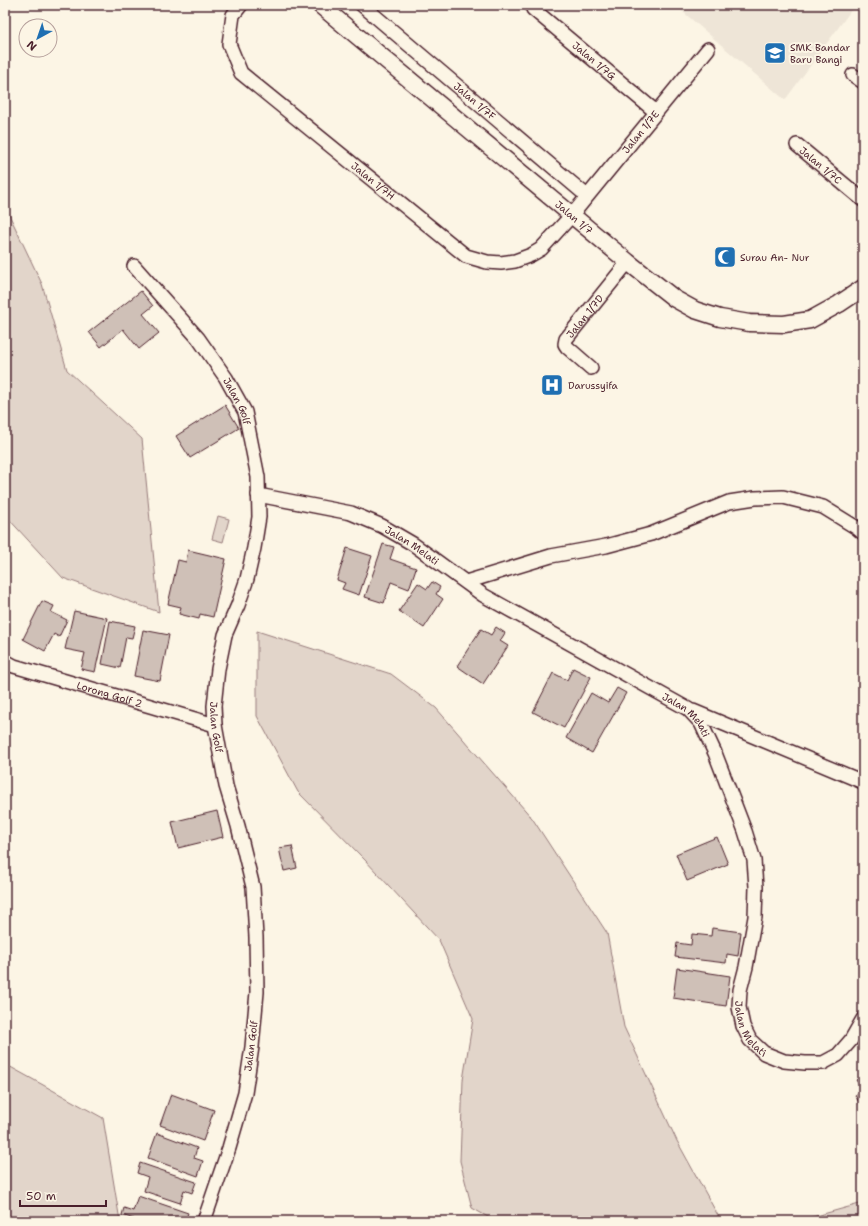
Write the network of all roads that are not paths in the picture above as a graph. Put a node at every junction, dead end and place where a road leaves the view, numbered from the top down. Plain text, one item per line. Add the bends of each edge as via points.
1 (241, 5) edge
2 (320, 5) edge
3 (362, 5) edge
4 (533, 9) dead end
5 (708, 49) dead end
6 (656, 112) junction
7 (797, 145) dead end
8 (587, 196) junction
9 (863, 200) edge
10 (572, 215) junction
11 (628, 262) junction
12 (134, 266) dead end
13 (863, 288) edge
14 (591, 368) dead end
15 (258, 495) junction
16 (863, 533) edge
17 (466, 582) junction
18 (5, 661) edge
19 (688, 709) junction
20 (214, 726) junction
21 (863, 782) edge
22 (863, 1019) edge
23 (204, 1221) edge

1 - 10 street, Jalan 1/7H via 233,15 229,44 241,73 466,256 501,263 531,255
2 - 10 street, Jalan 1/7
3 - 8 street, Jalan 1/7F
4 - 6 street, Jalan 1/7G
5 - 6 street, Jalan 1/7E
6 - 8 street, Jalan 1/7E
7 - 9 street, Jalan 1/7C
8 - 10 street, Jalan 1/7E
10 - 11 street, Jalan 1/7
11 - 13 street, Jalan 1/7 via 675,299 695,310 749,323 784,324 810,320
11 - 14 street, Jalan 1/7D via 566,339 567,347
12 - 15 street, Jalan Golf via 198,338 226,378 245,412 258,477
15 - 17 street, Jalan Melati via 351,513 382,526 413,544
15 - 20 street, Jalan Golf via 259,517 254,548 240,598 225,635 218,669
16 - 17 street via 823,507 783,497 755,498 728,502 651,534 606,546 551,556
17 - 19 street, Jalan Melati via 484,595
18 - 20 street, Lorong Golf 2 via 14,666
19 - 21 street
19 - 22 street, Jalan Melati via 701,723 715,753 754,860 755,917 739,1006 743,1026 750,1040 764,1053 784,1061 823,1063 838,1055 851,1040
20 - 23 street, Jalan Golf via 226,786 253,888 257,992 245,1093

